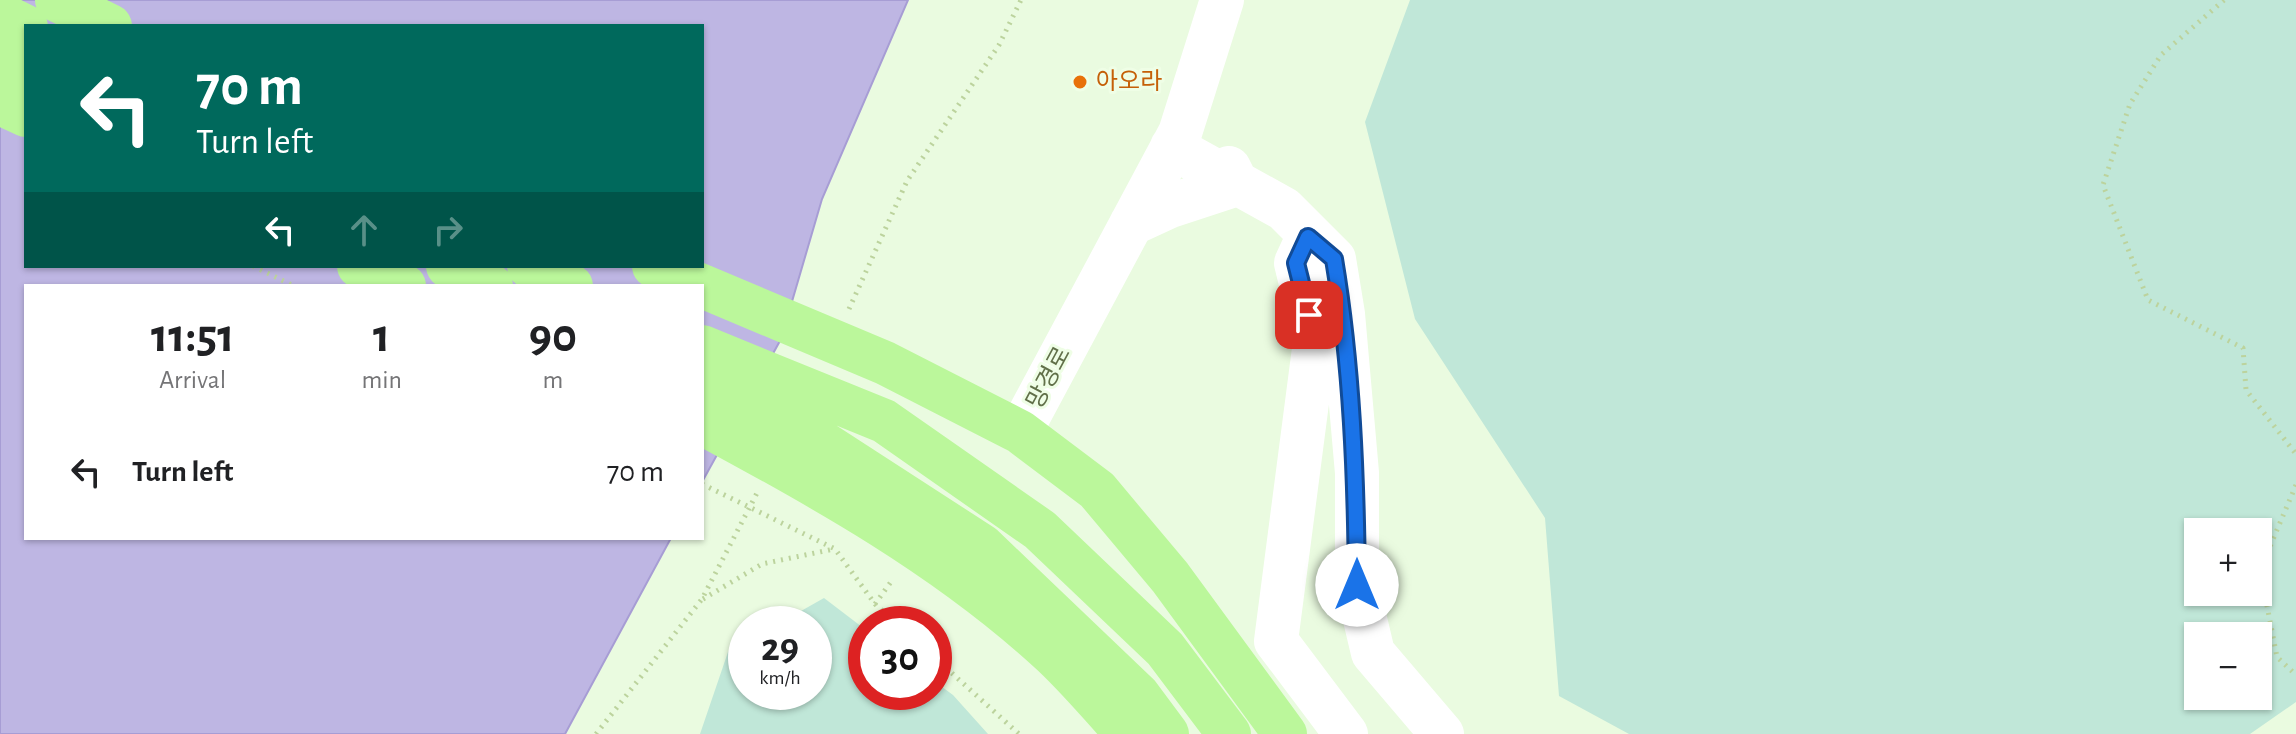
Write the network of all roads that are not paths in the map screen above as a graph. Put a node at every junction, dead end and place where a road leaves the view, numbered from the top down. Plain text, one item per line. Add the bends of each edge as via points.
1 (57, 0) edge
2 (1222, 0) edge
3 (0, 14) edge
4 (106, 24) edge
5 (24, 26) edge
6 (0, 59) edge
7 (24, 70) edge
8 (1194, 89) junction
9 (0, 103) edge
10 (24, 114) edge
11 (1172, 147) junction
12 (1237, 184) junction
13 (1131, 224) junction
14 (1308, 237) junction
15 (364, 268) edge
16 (452, 268) edge
17 (533, 268) edge
18 (659, 268) edge
19 (400, 284) edge
20 (487, 284) edge
21 (567, 284) edge
22 (697, 284) edge
23 (704, 287) edge
24 (704, 348) edge
25 (704, 385) edge
26 (704, 424) edge
27 (1020, 432) junction
28 (916, 546) junction
29 (1127, 734) edge
30 (1167, 734) edge
31 (1229, 734) edge
32 (1285, 734) edge
33 (1346, 734) edge
34 (1442, 734) edge

1 - 4 main road
2 - 8 street, 망경로
3 - 5 main road
6 - 7 main road
8 - 11 street, 망경로
8 - 12 street
9 - 10 main road
11 - 12 street
11 - 13 street, 망경로
12 - 13 street
12 - 14 street via 1284,209
13 - 27 street, 망경로
14 - 33 street via 1296,263 1315,341 1276,641
14 - 34 street via 1334,259 1343,314 1357,473 1357,585 1373,653
15 - 19 main road
16 - 20 main road
17 - 21 main road
18 - 22 main road
23 - 27 main road via 885,363
24 - 31 main road via 884,421 1040,530 1165,649
25 - 30 main road via 809,434 982,546 1138,695
26 - 28 main road
27 - 28 main road
27 - 32 main road, 망경로 via 1097,490 1170,577
28 - 29 main road via 1048,650

